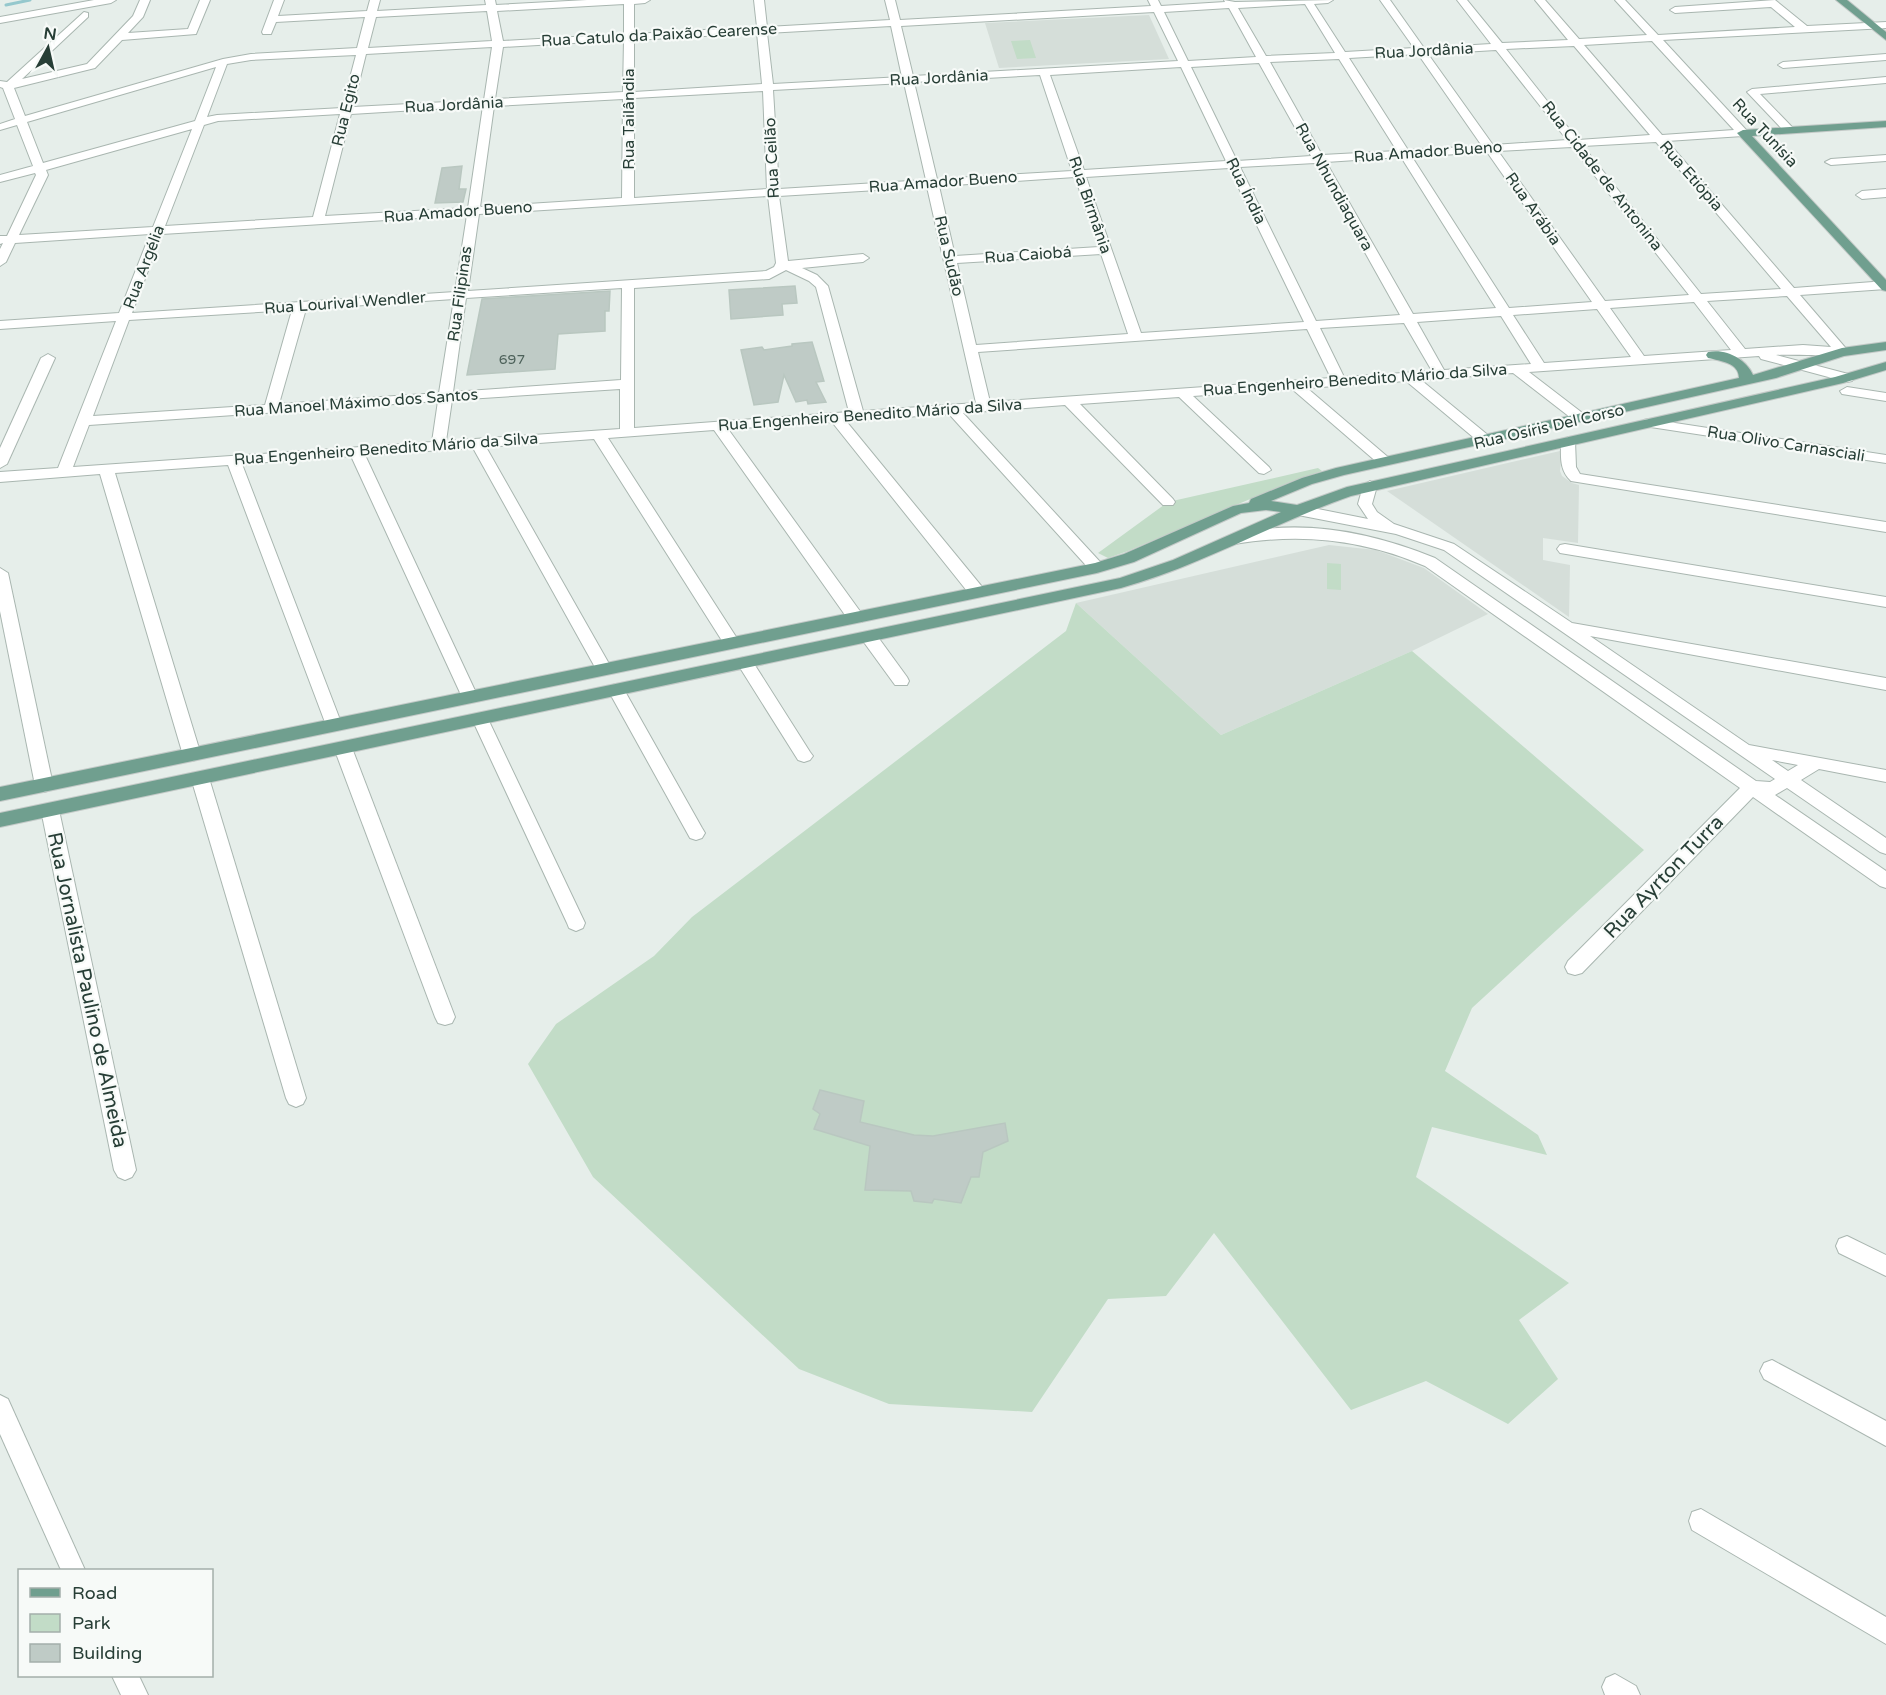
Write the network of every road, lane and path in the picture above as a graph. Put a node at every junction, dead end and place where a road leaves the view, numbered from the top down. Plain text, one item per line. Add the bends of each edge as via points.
1 (111, 0) edge
2 (145, 0) edge
3 (205, 0) edge
4 (279, 0) edge
5 (375, 0) edge
6 (630, 0) edge
7 (645, 0) edge
8 (759, 0) edge
9 (890, 0) edge
10 (1079, 0) edge
11 (1328, 0) edge
12 (1385, 0) edge
13 (1462, 0) edge
14 (1540, 0) edge
15 (1620, 0) edge
16 (1841, 0) edge
17 (1307, 1) edge
18 (1771, 2) edge
19 (1230, 3) edge
20 (491, 4) edge
21 (1155, 4) edge
22 (1675, 10) dead end
23 (371, 13) junction
24 (1086, 13) junction
25 (84, 15) dead end
26 (272, 19) junction
27 (0, 20) edge
28 (895, 23) junction
29 (1886, 25) edge
30 (1874, 26) junction
31 (761, 30) junction
32 (1805, 30) junction
33 (267, 32) dead end
34 (119, 37) junction
35 (629, 37) junction
36 (1886, 37) edge
37 (1655, 38) junction
38 (1576, 42) junction
39 (498, 44) junction
40 (1499, 47) junction
41 (361, 51) junction
42 (1421, 51) junction
43 (1342, 56) junction
44 (1886, 57) edge
45 (1869, 58) junction
46 (1263, 60) junction
47 (223, 62) junction
48 (1184, 64) junction
49 (1783, 65) dead end
50 (1044, 72) junction
51 (1886, 75) edge
52 (908, 80) junction
53 (1886, 80) edge
54 (3, 86) edge
55 (768, 88) junction
56 (629, 95) junction
57 (489, 103) junction
58 (346, 111) junction
59 (23, 121) junction
60 (200, 121) junction
61 (1886, 124) edge
62 (0, 127) edge
63 (1789, 130) junction
64 (1743, 133) junction
65 (1659, 138) junction
66 (1575, 143) junction
67 (1490, 148) junction
68 (1405, 154) junction
69 (1886, 158) edge
70 (1319, 159) junction
71 (1831, 162) dead end
72 (1233, 164) junction
73 (41, 168) junction
74 (1080, 174) junction
75 (0, 180) edge
76 (932, 183) junction
77 (773, 193) junction
78 (1886, 193) edge
79 (1862, 195) dead end
80 (628, 201) junction
81 (473, 211) junction
82 (318, 220) junction
83 (158, 230) junction
84 (6, 239) edge
85 (1106, 250) junction
86 (863, 258) dead end
87 (950, 260) junction
88 (0, 262) edge
89 (782, 263) junction
90 (820, 263) junction
91 (628, 285) junction
92 (1885, 286) edge
93 (825, 291) junction
94 (1790, 291) junction
95 (460, 295) junction
96 (1698, 298) junction
97 (1601, 305) junction
98 (300, 306) junction
99 (1505, 311) junction
100 (125, 317) junction
101 (1408, 318) junction
102 (0, 325) edge
103 (1311, 325) junction
104 (1136, 337) junction
105 (1886, 346) edge
106 (970, 348) junction
107 (1842, 352) junction
108 (1741, 353) junction
109 (1713, 355) junction
110 (48, 358) dead end
111 (1640, 360) junction
112 (1802, 366) junction
113 (1886, 366) edge
114 (1540, 367) junction
115 (1516, 369) junction
116 (1440, 374) junction
117 (1408, 376) junction
118 (1339, 381) junction
119 (1745, 381) junction
120 (627, 384) junction
121 (1295, 384) junction
122 (1847, 385) junction
123 (1182, 393) junction
124 (445, 397) junction
125 (1886, 397) edge
126 (1069, 401) junction
127 (984, 407) junction
128 (271, 408) junction
129 (952, 409) junction
130 (857, 416) junction
131 (835, 417) junction
132 (1580, 417) junction
133 (1675, 417) junction
134 (84, 420) junction
135 (1649, 423) junction
136 (1547, 425) junction
137 (718, 426) junction
138 (1685, 428) junction
139 (627, 432) junction
140 (1516, 432) junction
141 (598, 434) junction
142 (1484, 439) junction
143 (1568, 441) junction
144 (477, 443) junction
145 (438, 446) junction
146 (1531, 450) junction
147 (356, 452) junction
148 (1886, 459) edge
149 (233, 460) junction
150 (1384, 461) junction
151 (0, 464) edge
152 (106, 469) junction
153 (1264, 470) dead end
154 (64, 472) junction
155 (0, 477) edge
156 (1370, 486) junction
157 (1168, 502) dead end
158 (1238, 509) junction
159 (1298, 510) junction
160 (1886, 527) edge
161 (1399, 530) junction
162 (1227, 541) junction
163 (1565, 549) dead end
164 (1097, 568) junction
165 (0, 573) edge
166 (977, 592) junction
167 (937, 601) junction
168 (1886, 602) edge
169 (897, 609) junction
170 (856, 618) junction
171 (945, 620) junction
172 (910, 627) junction
173 (1567, 627) junction
174 (1612, 635) junction
175 (869, 636) junction
176 (1641, 641) junction
177 (732, 643) junction
178 (1594, 645) junction
179 (745, 663) junction
180 (1577, 664) junction
181 (1623, 666) junction
182 (604, 669) junction
183 (581, 674) junction
184 (901, 681) dead end
185 (1886, 684) edge
186 (530, 685) junction
187 (616, 690) junction
188 (590, 695) junction
189 (470, 697) junction
190 (538, 707) junction
191 (480, 719) junction
192 (334, 725) junction
193 (343, 748) junction
194 (1743, 748) junction
195 (192, 755) junction
196 (804, 756) dead end
197 (1816, 763) junction
198 (143, 765) junction
199 (1886, 776) edge
200 (84, 777) junction
201 (200, 778) junction
202 (1788, 779) junction
203 (44, 785) junction
204 (1752, 787) junction
205 (139, 790) junction
206 (0, 794) edge
207 (88, 801) junction
208 (50, 810) junction
209 (0, 820) edge
210 (696, 834) dead end
211 (1886, 847) edge
212 (1886, 881) edge
213 (576, 923) dead end
214 (1575, 966) dead end
215 (445, 1017) dead end
216 (296, 1098) dead end
217 (125, 1170) dead end
218 (1847, 1246) dead end
219 (1886, 1266) edge
220 (1772, 1371) dead end
221 (0, 1407) edge
222 (1886, 1434) edge
223 (1701, 1521) dead end
224 (73, 1569) edge
225 (1886, 1630) edge
226 (126, 1677) edge
227 (135, 1695) edge

1 - 27 street
2 - 34 street via 138,17
3 - 34 street via 190,37
4 - 26 street
5 - 23 street, Rua Egito
6 - 7 street
6 - 20 street
6 - 35 street, Rua Tailândia
8 - 31 street, Rua Ceilão
9 - 28 street, Rua Sudão
10 - 24 street
11 - 17 street, Rua Catulo da Paixão Cearense
12 - 42 street, Rua Arábia
13 - 40 street, Rua Cidade de Antonina
14 - 38 street, Rua Etiópia
15 - 37 street, Rua Tunísia
16 - 30 main road
17 - 19 street, Rua Catulo da Paixão Cearense
17 - 43 street
18 - 22 street
18 - 32 street
19 - 21 street, Rua Catulo da Paixão Cearense
19 - 46 street, Rua Nhundiaquara
20 - 23 street
20 - 39 street, Rua Filipinas
21 - 24 street, Rua Catulo da Paixão Cearense
21 - 48 street, Rua Índia
23 - 26 street
23 - 41 street, Rua Egito
24 - 28 street, Rua Catulo da Paixão Cearense
25 - 54 street
26 - 33 street
28 - 31 street, Rua Catulo da Paixão Cearense
28 - 52 street, Rua Sudão
29 - 30 street, Rua Jordânia
30 - 32 street, Rua Jordânia
30 - 36 main road
31 - 35 street, Rua Catulo da Paixão Cearense
31 - 55 street, Rua Ceilão
32 - 37 street, Rua Jordânia
34 - 54 street via 90,66
35 - 39 street, Rua Catulo da Paixão Cearense
35 - 56 street, Rua Tailândia
37 - 38 street, Rua Jordânia
37 - 64 street, Rua Tunísia
38 - 40 street, Rua Jordânia
38 - 65 street, Rua Etiópia
39 - 41 street, Rua Catulo da Paixão Cearense
39 - 57 street, Rua Filipinas
40 - 42 street, Rua Jordânia
40 - 66 street, Rua Cidade de Antonina
41 - 47 street, Rua Catulo da Paixão Cearense
41 - 58 street, Rua Egito
42 - 43 street, Rua Jordânia
42 - 67 street, Rua Arábia
43 - 46 street, Rua Jordânia
43 - 68 street
44 - 45 street
45 - 49 street
45 - 51 street
46 - 48 street, Rua Jordânia
46 - 70 street, Rua Nhundiaquara
47 - 59 street, Rua Catulo da Paixão Cearense
47 - 60 street, Rua Argélia
48 - 50 street, Rua Jordânia
48 - 72 street, Rua Índia
50 - 52 street, Rua Jordânia
50 - 74 street, Rua Birmânia
52 - 55 street, Rua Jordânia
52 - 76 street, Rua Sudão
53 - 63 street via 1752,92
54 - 59 street
55 - 56 street, Rua Jordânia
55 - 77 street, Rua Ceilão
56 - 57 street, Rua Jordânia
56 - 80 street, Rua Tailândia
57 - 58 street, Rua Jordânia
57 - 81 street, Rua Filipinas
58 - 60 street, Rua Jordânia
58 - 82 street, Rua Egito
59 - 62 street, Rua Catulo da Paixão Cearense
59 - 73 street
60 - 73 street, Rua Jordânia
60 - 83 street, Rua Argélia
61 - 63 main road, Rua Amador Bueno
63 - 64 main road, Rua Amador Bueno
64 - 65 street, Rua Amador Bueno
64 - 92 main road, Rua Tunísia
65 - 66 street, Rua Amador Bueno
65 - 94 street, Rua Etiópia
66 - 67 street, Rua Amador Bueno
66 - 96 street, Rua Cidade de Antonina
67 - 68 street, Rua Amador Bueno
67 - 97 street, Rua Arábia
68 - 70 street, Rua Amador Bueno
68 - 99 street
69 - 71 street
70 - 72 street, Rua Amador Bueno
70 - 101 street, Rua Nhundiaquara
72 - 74 street, Rua Amador Bueno
72 - 103 street, Rua Índia
73 - 75 street, Rua Jordânia
73 - 84 street via 41,180
74 - 76 street, Rua Amador Bueno
74 - 85 street, Rua Birmânia
76 - 77 street, Rua Amador Bueno
76 - 87 street, Rua Sudão
77 - 80 street, Rua Amador Bueno
77 - 89 street, Rua Ceilão
78 - 79 street
80 - 81 street, Rua Amador Bueno
81 - 82 street, Rua Amador Bueno
81 - 95 street, Rua Filipinas
82 - 83 street, Rua Amador Bueno
83 - 84 street, Rua Amador Bueno
83 - 100 street, Rua Argélia
84 - 88 street
85 - 87 street, Rua Caiobá
85 - 104 street, Rua Birmânia
86 - 90 street, Rua Lourival Wendler
87 - 106 street, Rua Sudão
89 - 90 street, Rua Lourival Wendler
89 - 91 street, Rua Lourival Wendler via 780,269 769,275
89 - 93 street via 819,281
90 - 93 street
91 - 95 street, Rua Lourival Wendler
91 - 120 street
92 - 94 street
93 - 130 street
94 - 96 street
94 - 107 street, Rua Etiópia
95 - 98 street, Rua Lourival Wendler
95 - 124 street, Rua Filipinas
96 - 97 street
96 - 108 street, Rua Cidade de Antonina
97 - 99 street
97 - 111 street, Rua Arábia
98 - 100 street, Rua Lourival Wendler
98 - 128 street
99 - 101 street
99 - 114 street
100 - 102 street, Rua Lourival Wendler
100 - 134 street, Rua Argélia
101 - 103 street
101 - 116 street, Rua Nhundiaquara
103 - 104 street
103 - 118 street, Rua Índia
104 - 106 street
105 - 107 main road, Rua Osíris Del Corso
106 - 127 street, Rua Sudão
107 - 108 street, Rua Engenheiro Benedito Mário da Silva via 1803,349
107 - 112 main road, Rua Osíris Del Corso
108 - 109 street, Rua Engenheiro Benedito Mário da Silva
108 - 112 street, Rua Engenheiro Benedito Mário da Silva
109 - 111 street, Rua Engenheiro Benedito Mário da Silva
109 - 119 main road via 1741,365 1747,376
110 - 151 street
111 - 114 street, Rua Engenheiro Benedito Mário da Silva
112 - 119 main road, Rua Osíris Del Corso
112 - 122 street, Rua Engenheiro Benedito Mário da Silva
113 - 122 main road, Rua Osíris Del Corso
114 - 115 street, Rua Engenheiro Benedito Mário da Silva
115 - 116 street, Rua Engenheiro Benedito Mário da Silva
115 - 132 street
116 - 117 street, Rua Engenheiro Benedito Mário da Silva
117 - 118 street, Rua Engenheiro Benedito Mário da Silva
117 - 142 street
118 - 121 street, Rua Engenheiro Benedito Mário da Silva
119 - 132 main road, Rua Osíris Del Corso
120 - 124 street, Rua Manoel Máximo dos Santos
120 - 139 street
121 - 123 street, Rua Engenheiro Benedito Mário da Silva
121 - 150 street
122 - 125 street, Rua Engenheiro Benedito Mário da Silva
122 - 133 main road, Rua Osíris Del Corso
123 - 126 street, Rua Engenheiro Benedito Mário da Silva
123 - 153 street
124 - 128 street, Rua Manoel Máximo dos Santos
124 - 145 street, Rua Filipinas
126 - 127 street, Rua Engenheiro Benedito Mário da Silva
126 - 157 street
127 - 129 street, Rua Engenheiro Benedito Mário da Silva
128 - 134 street, Rua Manoel Máximo dos Santos
129 - 130 street, Rua Engenheiro Benedito Mário da Silva
129 - 164 street
130 - 131 street, Rua Engenheiro Benedito Mário da Silva
131 - 137 street, Rua Engenheiro Benedito Mário da Silva
131 - 166 street
132 - 136 main road, Rua Osíris Del Corso
133 - 135 main road, Rua Osíris Del Corso
133 - 138 street, Rua Olivo Carnasciali
134 - 154 street, Rua Argélia
135 - 138 street, Rua Olivo Carnasciali
135 - 143 main road, Rua Osíris Del Corso
136 - 140 main road, Rua Osíris Del Corso
136 - 143 main road via 1547,434
137 - 139 street, Rua Engenheiro Benedito Mário da Silva
137 - 170 street
138 - 148 street, Rua Olivo Carnasciali
139 - 141 street, Rua Engenheiro Benedito Mário da Silva
140 - 142 main road, Rua Osíris Del Corso
140 - 146 main road via 1534,441
141 - 144 street, Rua Engenheiro Benedito Mário da Silva
141 - 177 street
142 - 150 main road, Rua Osíris Del Corso
143 - 146 main road, Rua Osíris Del Corso
143 - 160 street via 1569,469 1576,478
144 - 145 street, Rua Engenheiro Benedito Mário da Silva
144 - 182 street
145 - 147 street, Rua Engenheiro Benedito Mário da Silva
146 - 156 main road, Rua Osíris Del Corso
147 - 149 street, Rua Engenheiro Benedito Mário da Silva
147 - 189 street
149 - 152 street, Rua Engenheiro Benedito Mário da Silva
149 - 192 street
150 - 158 main road, Rua Osíris Del Corso via 1324,475
152 - 154 street, Rua Engenheiro Benedito Mário da Silva
152 - 195 street
154 - 155 street, Rua Engenheiro Benedito Mário da Silva
156 - 159 main road, Rua Osíris Del Corso
156 - 161 street via 1365,499 1368,510
158 - 159 main road via 1266,505
158 - 164 main road via 1129,558
159 - 161 street
159 - 162 main road, Rua Osíris Del Corso
161 - 173 street via 1456,551
162 - 171 main road, Rua Osíris Del Corso via 1139,579
162 - 180 street via 1293,531 1344,535 1390,546 1444,570
163 - 168 street
164 - 166 main road
165 - 203 street
166 - 167 main road
167 - 169 main road
167 - 171 main road via 932,605 933,615
169 - 170 main road
169 - 172 main road via 912,612 915,623
170 - 177 main road
171 - 172 main road, Rua Osíris Del Corso
172 - 175 main road, Rua Osíris Del Corso
173 - 174 street
173 - 178 street
174 - 176 street
174 - 178 street
175 - 179 main road, Rua Osíris Del Corso
175 - 184 street
176 - 181 street via 1627,646
176 - 185 street
177 - 182 main road
178 - 180 street
178 - 181 street
179 - 187 main road, Rua Osíris Del Corso
179 - 196 street
180 - 204 street
181 - 194 street
182 - 183 main road
183 - 186 main road
183 - 188 main road via 570,682 571,691
186 - 189 main road
186 - 190 main road via 546,686 551,691 551,697
187 - 188 main road, Rua Osíris Del Corso
187 - 210 street
188 - 190 main road, Rua Osíris Del Corso
189 - 192 main road
190 - 191 main road, Rua Osíris Del Corso
191 - 193 main road, Rua Osíris Del Corso
191 - 213 street
192 - 195 main road
193 - 201 main road, Rua Osíris Del Corso
193 - 215 street
194 - 197 street
194 - 202 street
195 - 198 main road
197 - 199 street
197 - 202 street
198 - 200 main road
198 - 205 main road via 128,776 131,789
200 - 203 main road
200 - 207 main road via 104,780 105,788 99,796
201 - 205 main road, Rua Osíris Del Corso
201 - 216 street
202 - 204 street via 1772,789
202 - 211 street
203 - 206 main road
204 - 212 street
204 - 214 street, Rua Ayrton Turra
205 - 207 main road, Rua Osíris Del Corso
207 - 208 main road, Rua Osíris Del Corso
208 - 209 main road, Rua Osíris Del Corso
208 - 217 street, Rua Jornalista Paulino de Almeida
218 - 219 street
220 - 222 street
221 - 224 street
223 - 225 street
226 - 227 street

